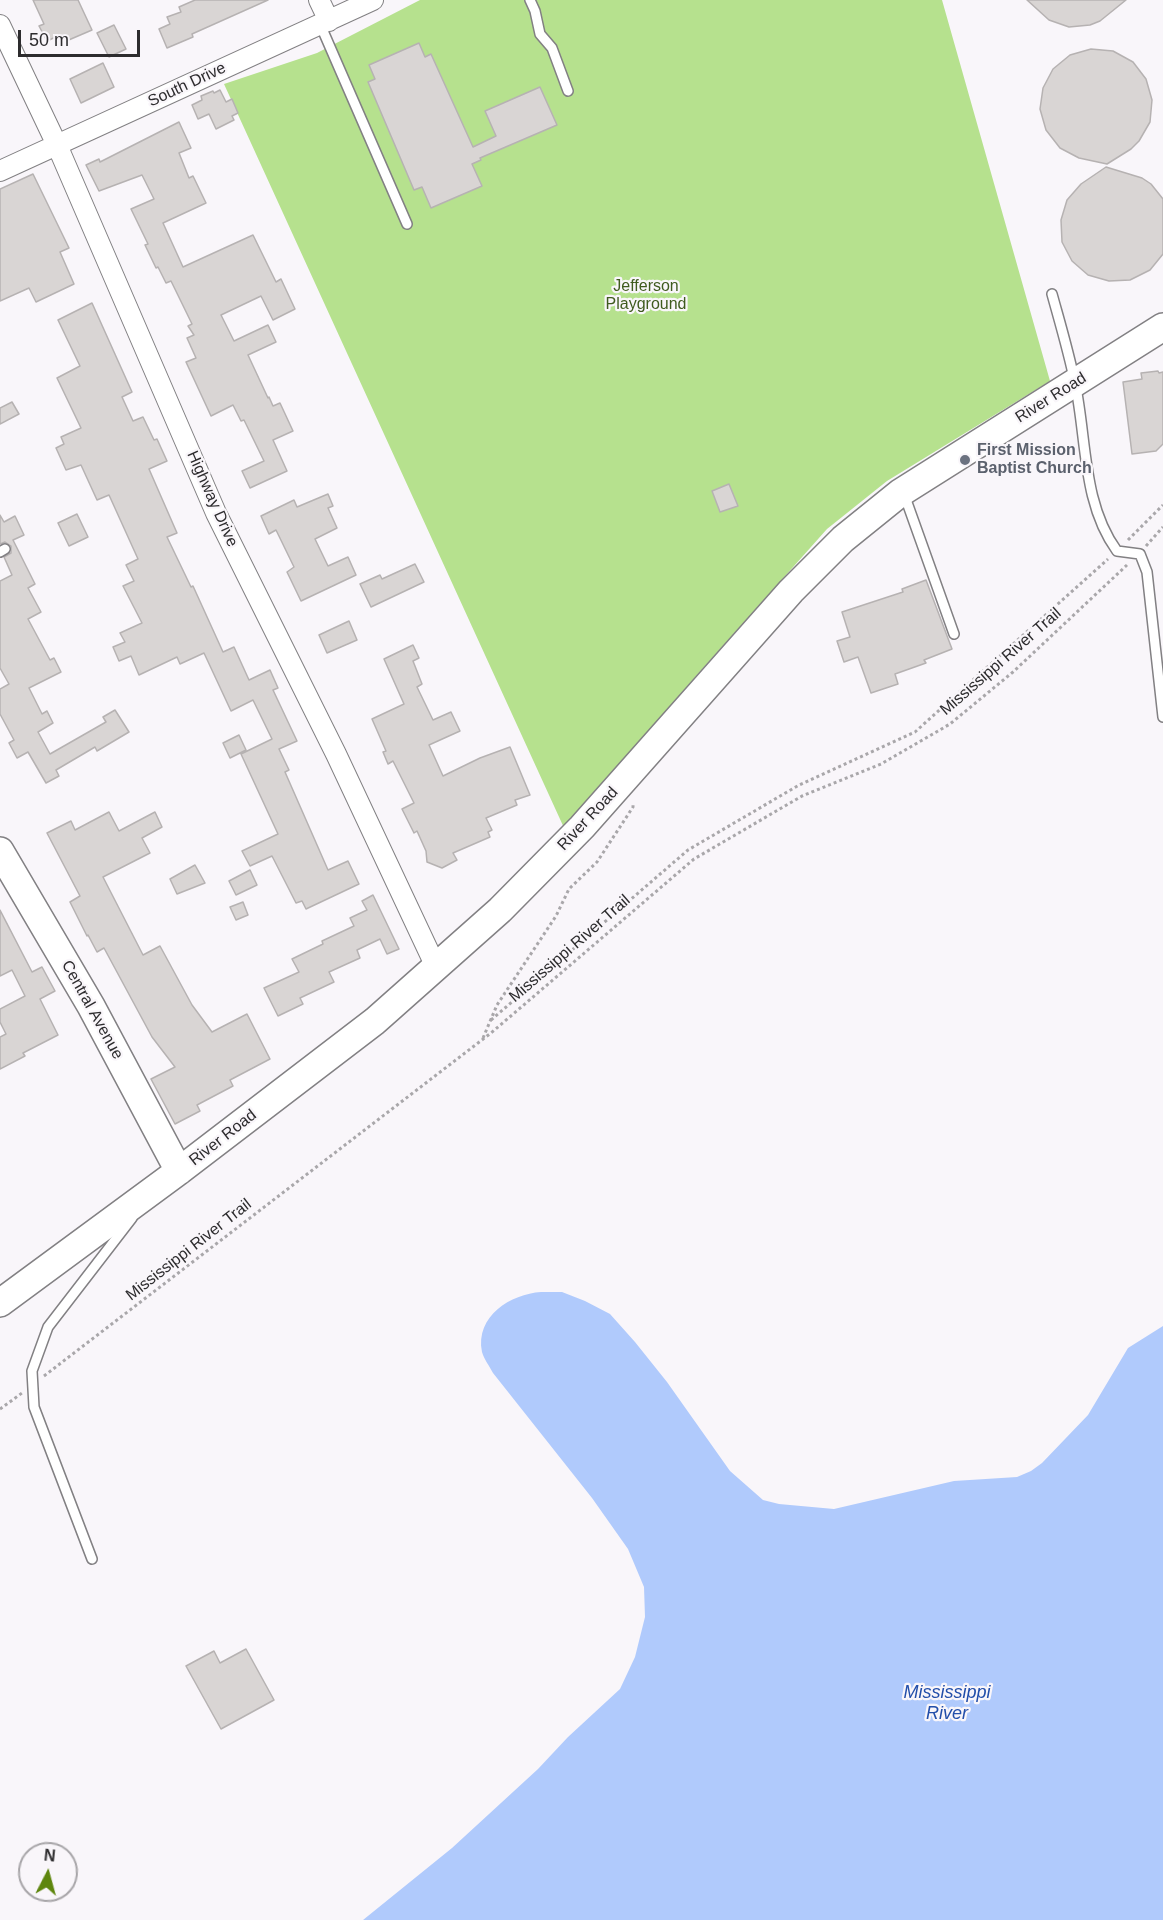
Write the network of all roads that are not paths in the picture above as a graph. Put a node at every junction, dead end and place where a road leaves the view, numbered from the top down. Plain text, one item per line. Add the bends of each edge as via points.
1 (320, 0) edge
2 (373, 0) edge
3 (530, 0) edge
4 (324, 22) junction
5 (0, 25) edge
6 (567, 92) dead end
7 (57, 145) junction
8 (0, 171) edge
9 (407, 224) dead end
10 (1052, 294) dead end
11 (1163, 327) edge
12 (1075, 383) junction
13 (903, 492) junction
14 (954, 634) dead end
15 (1163, 717) edge
16 (0, 851) edge
17 (436, 968) junction
18 (169, 1179) junction
19 (2, 1297) edge
20 (92, 1558) dead end

1 - 4 street
2 - 4 street, South Drive
3 - 6 lane via 540,34 552,48
4 - 7 street, South Drive
4 - 9 lane
5 - 7 street, Highway Drive
7 - 8 street, South Drive
7 - 17 street, Highway Drive via 216,513 336,754
10 - 12 lane
11 - 12 main road, River Road
12 - 13 main road, River Road
12 - 15 lane via 1094,508 1117,551 1140,554 1147,572
13 - 14 lane
13 - 17 main road, River Road via 843,539 791,591 558,852
16 - 18 main road, Central Avenue via 90,1006
17 - 18 main road, River Road via 375,1021
18 - 19 main road, River Road
18 - 20 lane via 48,1327 32,1371 34,1407

